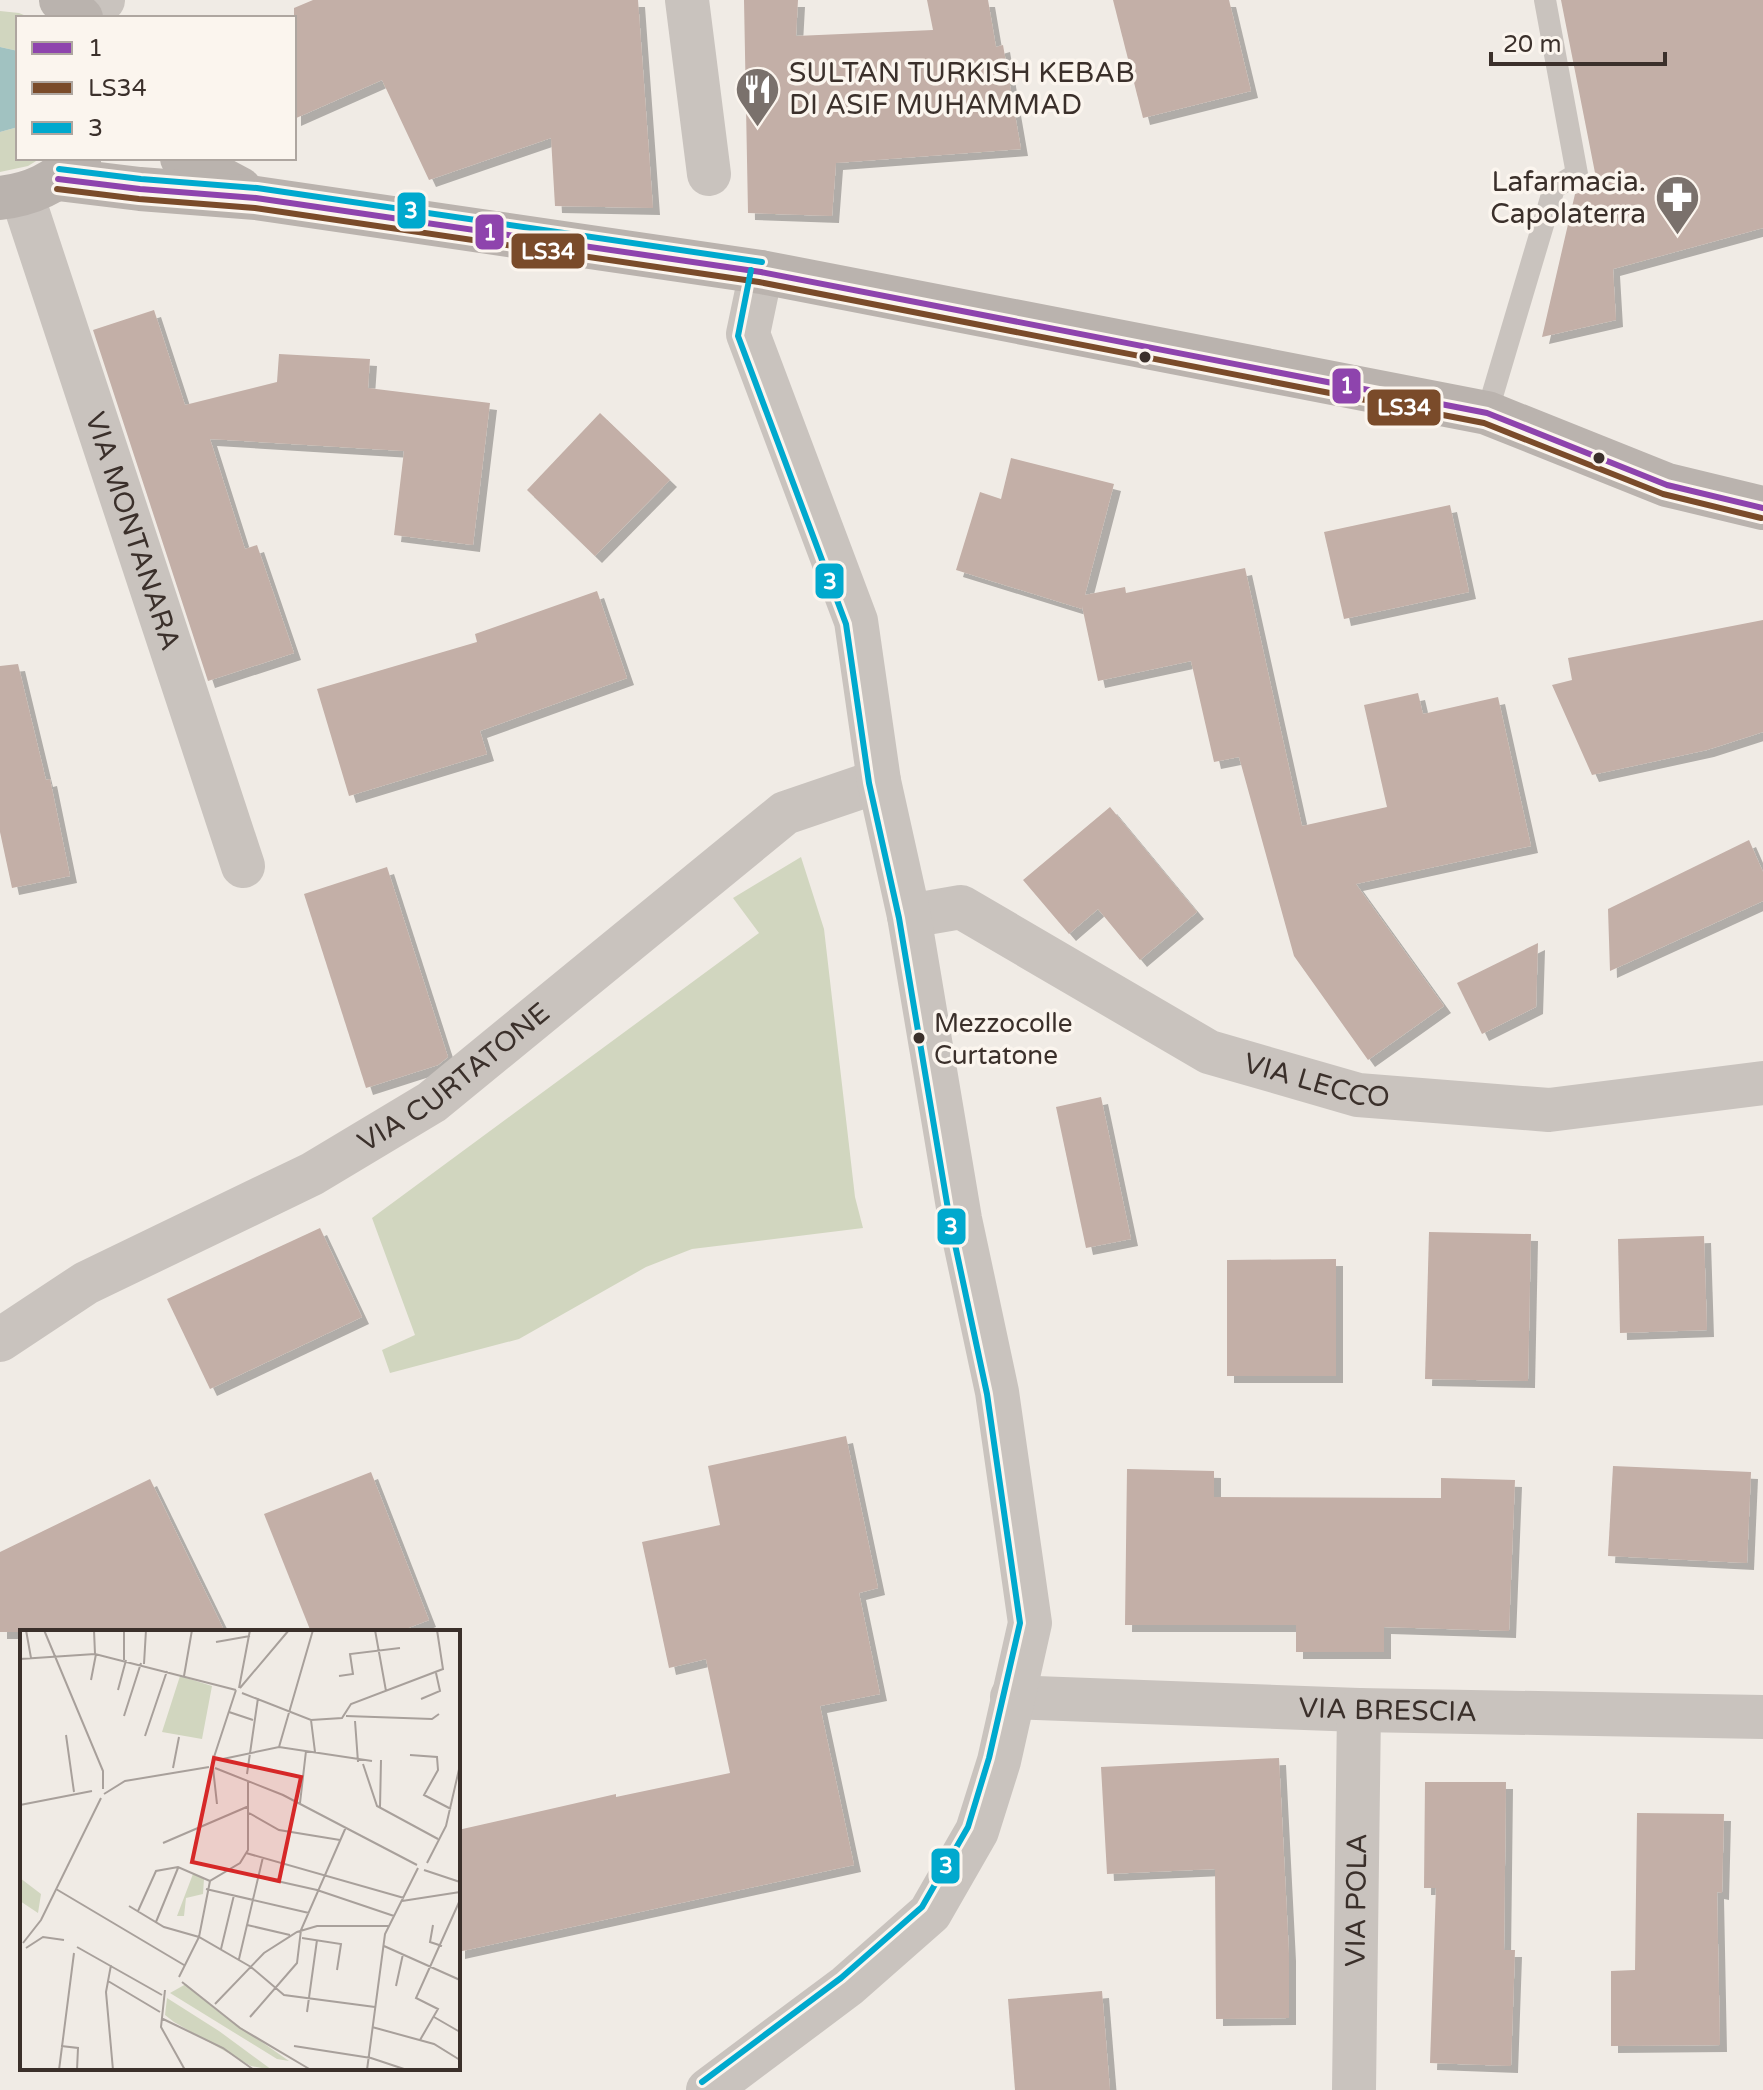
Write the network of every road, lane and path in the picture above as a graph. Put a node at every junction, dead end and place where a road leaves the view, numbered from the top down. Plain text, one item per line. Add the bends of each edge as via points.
1 (61, 0) edge
2 (103, 0) edge
3 (687, 0) edge
4 (1545, 0) edge
5 (80, 16) edge
6 (84, 16) edge
7 (186, 160) edge
8 (709, 174) dead end
9 (41, 182) edge
10 (256, 198) junction
11 (761, 272) junction
12 (1487, 413) junction
13 (1763, 508) edge
14 (879, 781) junction
15 (243, 866) dead end
16 (909, 916) junction
17 (1763, 1083) edge
18 (0, 1340) edge
19 (1012, 1697) junction
20 (1359, 1710) junction
21 (1763, 1717) edge
22 (708, 2090) edge
23 (1354, 2090) edge

1 - 5 main road
2 - 6 street
3 - 8 street
4 - 12 lane via 1577,174 1554,188
7 - 10 main road
9 - 10 main road
9 - 15 street, VIA MONTANARA
10 - 11 main road
11 - 12 main road
11 - 14 street via 748,334 856,621
12 - 13 main road via 1667,485
14 - 16 street
14 - 18 street, VIA CURTATONE via 785,813 432,1102 389,1130 312,1174 86,1283
16 - 17 street, VIA LECCO via 961,907 1209,1052 1358,1095 1549,1110
16 - 19 street via 960,1219 997,1392 1030,1623
19 - 20 street, VIA BRESCIA
19 - 22 street via 977,1831 930,1913 847,1986
20 - 21 street, VIA BRESCIA
20 - 23 street, VIA POLA

